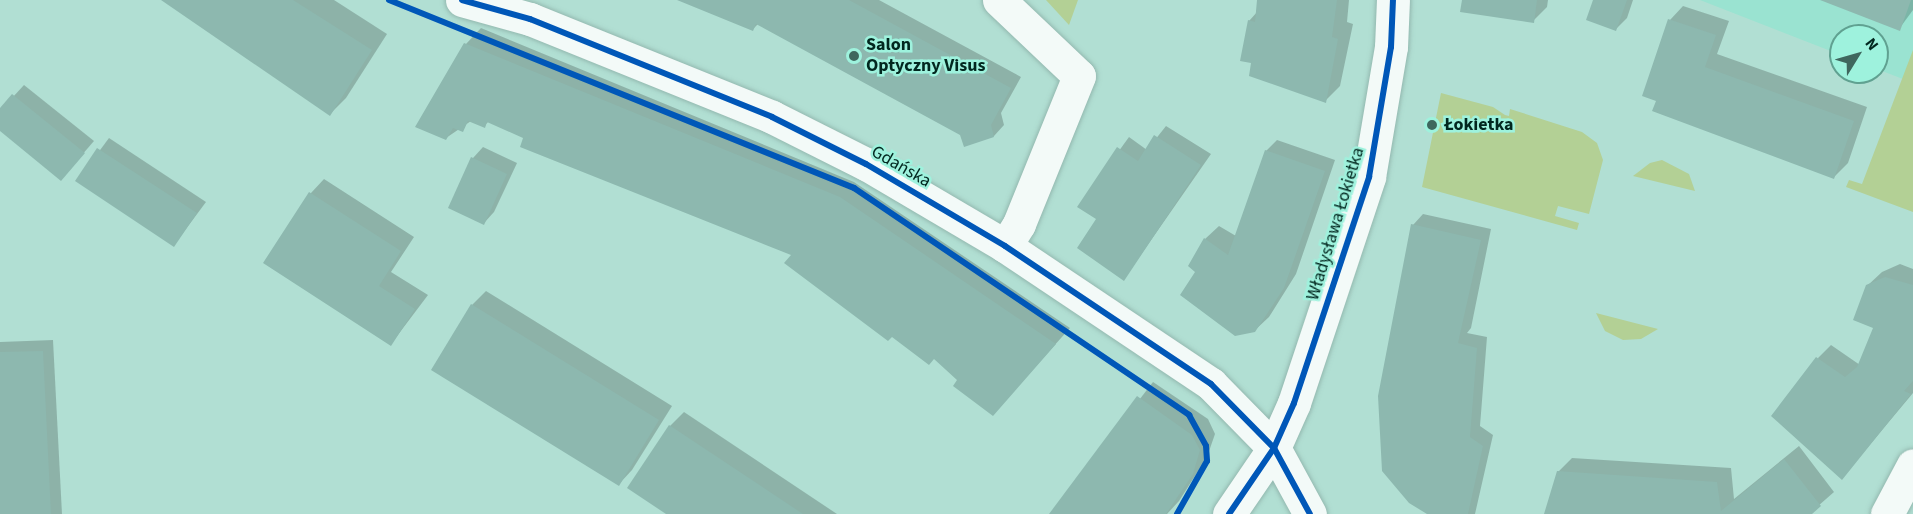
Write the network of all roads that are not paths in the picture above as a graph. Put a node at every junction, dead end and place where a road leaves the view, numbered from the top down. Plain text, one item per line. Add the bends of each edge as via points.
1 (462, 0) edge
2 (999, 0) edge
3 (1393, 0) edge
4 (1005, 246) junction
5 (1274, 448) junction
6 (1913, 465) edge
7 (1229, 514) edge
8 (1310, 514) edge
9 (1887, 514) edge

1 - 4 street, Gdańska via 541,23 772,117 866,164
2 - 4 street via 1079,76 1019,224
3 - 5 street, Władysława Łokietka via 1391,47 1369,177 1312,354
4 - 5 street, Gdańska via 1211,384
5 - 7 street, Władysława Łokietka
5 - 8 street, Gdańska
6 - 9 street

